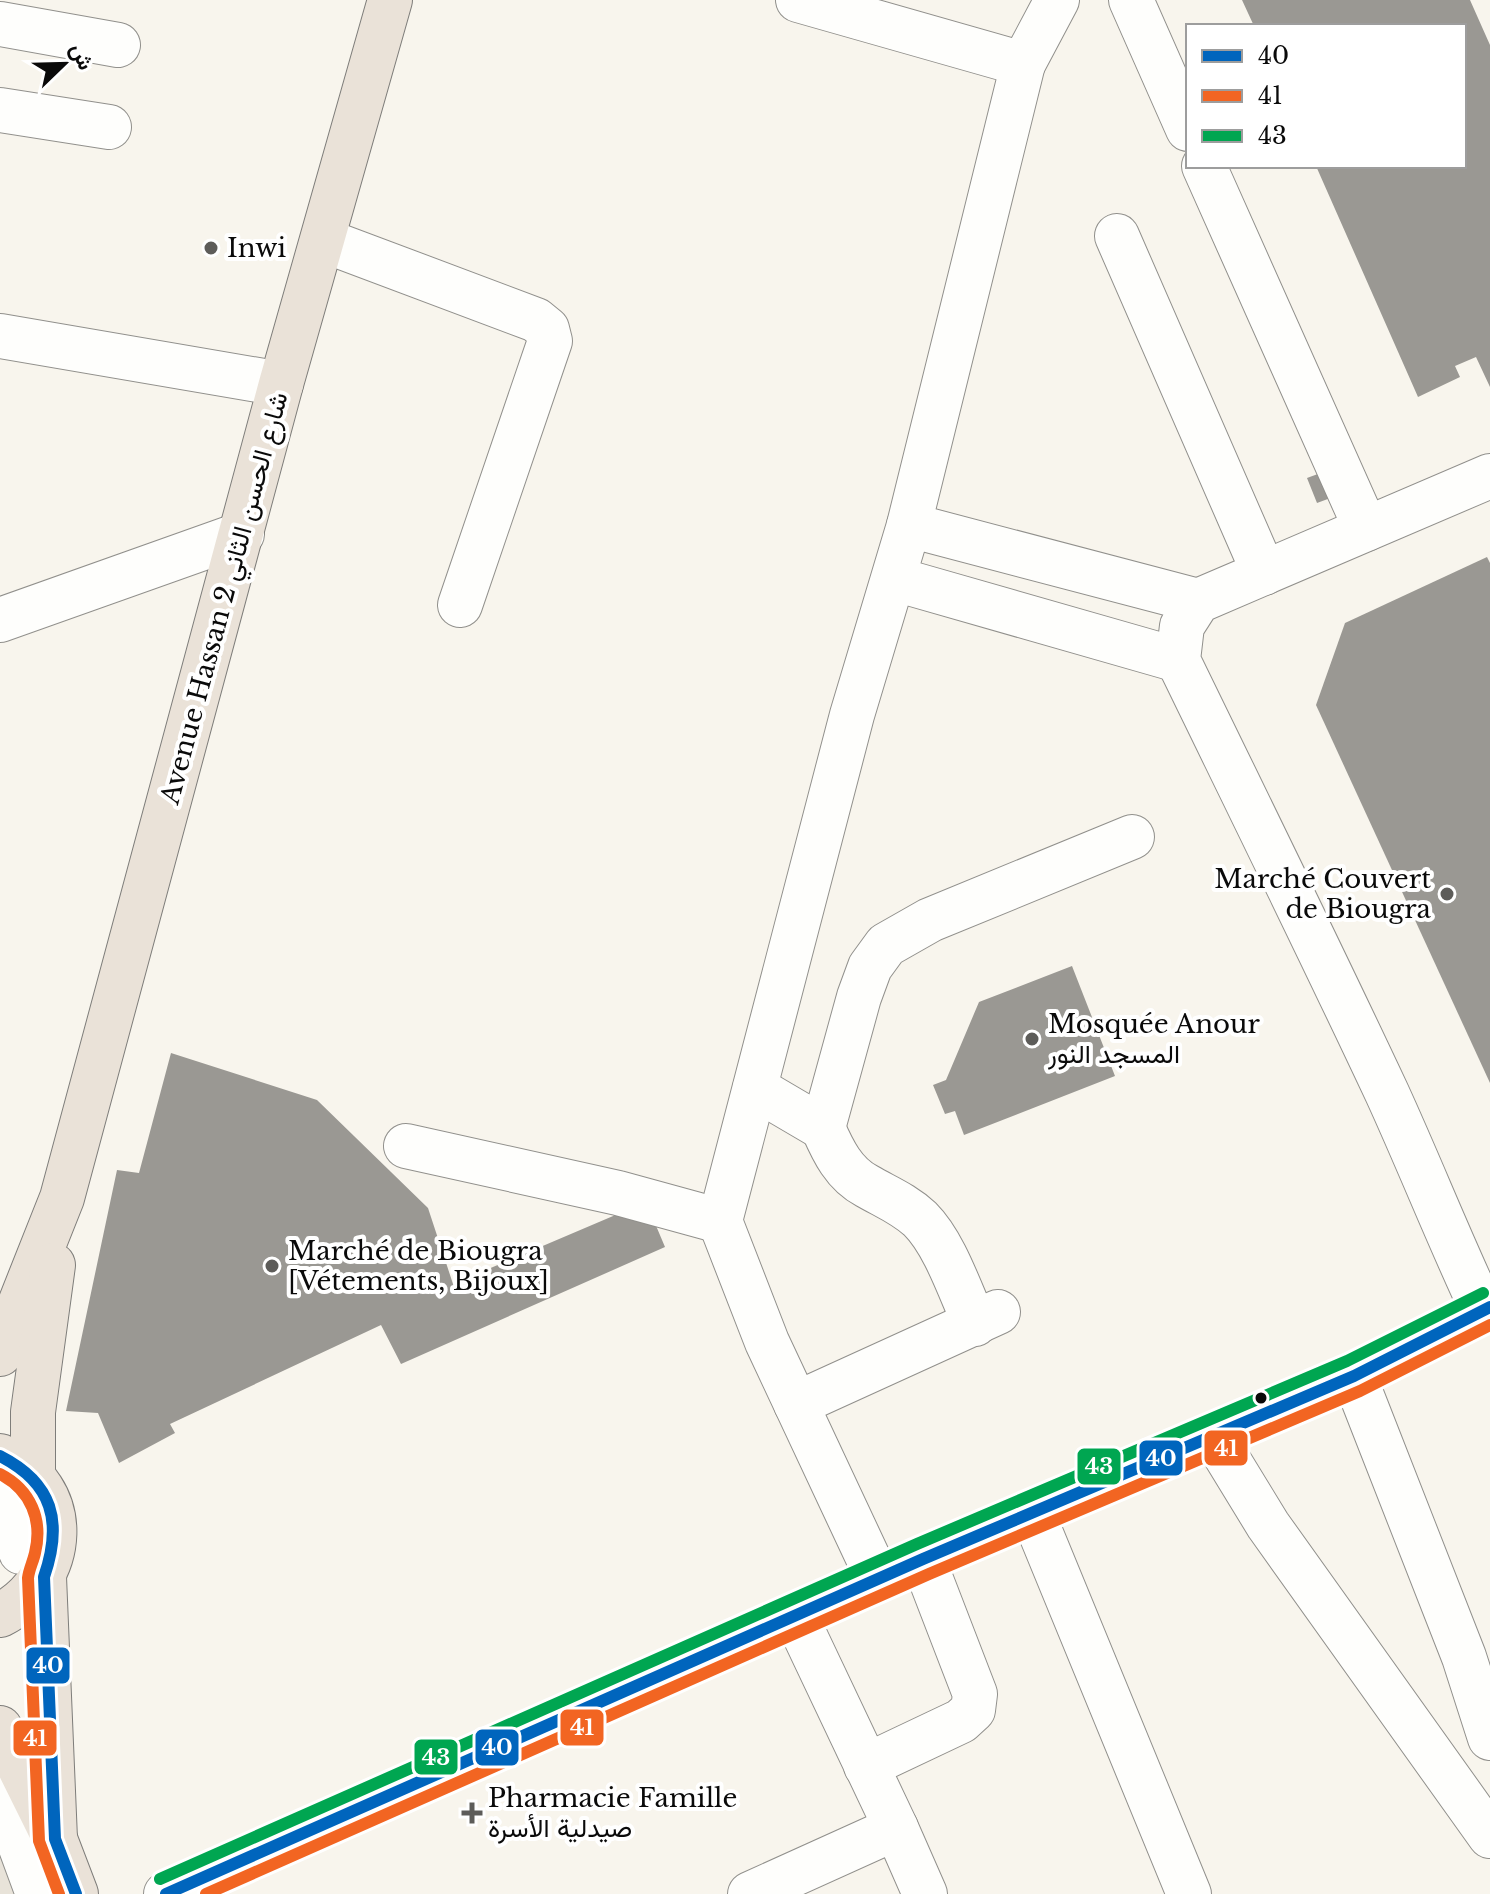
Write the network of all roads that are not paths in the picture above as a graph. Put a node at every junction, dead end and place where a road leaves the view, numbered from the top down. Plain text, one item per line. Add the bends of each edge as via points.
1 (390, 0) edge
2 (798, 0) edge
3 (1057, 0) edge
4 (1131, 0) edge
5 (0, 24) edge
6 (118, 45) dead end
7 (1023, 64) junction
8 (0, 110) edge
9 (1186, 124) edge
10 (109, 127) dead end
11 (1205, 168) edge
12 (1117, 236) dead end
13 (323, 240) junction
14 (0, 336) edge
15 (281, 384) junction
16 (1486, 490) edge
17 (909, 525) junction
18 (1366, 529) junction
19 (242, 534) junction
20 (1264, 573) junction
21 (895, 579) junction
22 (1198, 601) junction
23 (460, 605) dead end
24 (0, 620) edge
25 (1178, 660) junction
26 (1132, 837) dead end
27 (755, 1088) junction
28 (823, 1128) junction
29 (406, 1146) dead end
30 (62, 1198) junction
31 (720, 1221) junction
32 (1486, 1309) edge
33 (0, 1354) edge
34 (1354, 1376) junction
35 (796, 1404) junction
36 (1213, 1435) junction
37 (11, 1475) edge
38 (0, 1512) edge
39 (1032, 1512) junction
40 (923, 1559) junction
41 (44, 1577) junction
42 (878, 1579) junction
43 (0, 1615) edge
44 (796, 1617) junction
45 (0, 1728) edge
46 (1490, 1738) edge
47 (866, 1766) junction
48 (0, 1791) edge
49 (896, 1828) junction
50 (1490, 1836) edge
51 (55, 1839) junction
52 (228, 1882) edge
53 (38, 1894) edge
54 (76, 1894) edge
55 (166, 1894) edge
56 (750, 1894) edge
57 (925, 1894) edge
58 (1189, 1894) edge

1 - 13 main road, Avenue Hassan 2 شارع الحسن الثاني
2 - 7 street
3 - 7 street
4 - 9 street
5 - 6 street
7 - 17 street
8 - 10 street
11 - 18 street
12 - 20 street
13 - 15 main road, Avenue Hassan 2 شارع الحسن الثاني
13 - 23 street via 536,320 547,329 550,341
14 - 15 street
15 - 19 main road, Avenue Hassan 2 شارع الحسن الثاني
16 - 18 street
17 - 21 street
17 - 22 street
18 - 20 street
19 - 24 street
19 - 30 main road, Avenue Hassan 2 شارع الحسن الثاني
20 - 22 street
21 - 25 street
21 - 27 street via 852,715
22 - 25 street via 1182,626
25 - 32 street
26 - 28 street via 930,920 886,945 870,967 859,997
27 - 28 street
27 - 31 street
28 - 35 street via 845,1169 903,1206 935,1237 987,1318
29 - 31 street
30 - 33 main road
30 - 37 main road via 33,1412
31 - 35 street
32 - 34 street
34 - 36 street
34 - 46 street via 1464,1657
35 - 42 street
36 - 39 street
36 - 50 street via 1268,1525
37 - 38 street via 13,1504 21,1519 21,1552 19,1536
37 - 41 main road via 44,1492 55,1526
39 - 40 street
39 - 58 street
40 - 42 street
40 - 47 street via 975,1694 973,1710 961,1721
41 - 43 main road via 33,1593
41 - 51 main road
42 - 44 street
44 - 47 street
44 - 52 street
45 - 51 main road
47 - 49 street
48 - 53 street
49 - 56 street
49 - 57 street
51 - 54 main road
52 - 55 street

